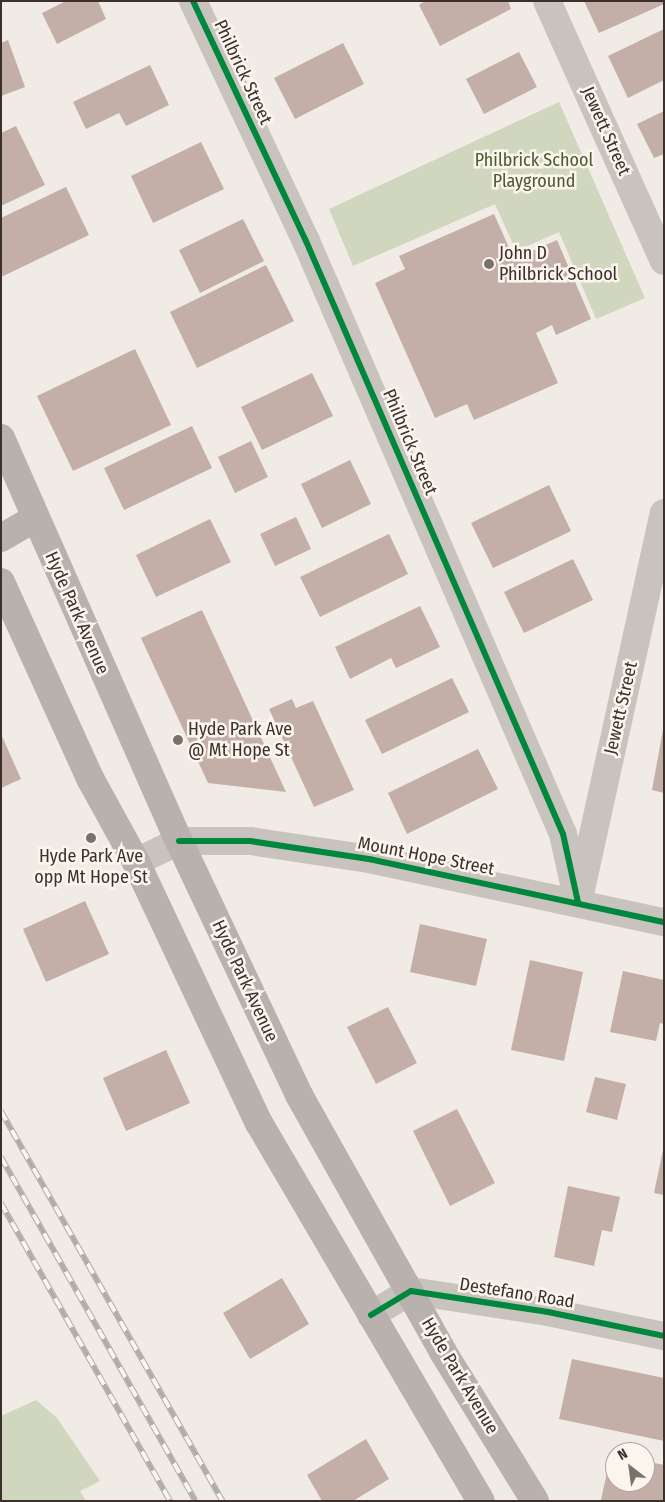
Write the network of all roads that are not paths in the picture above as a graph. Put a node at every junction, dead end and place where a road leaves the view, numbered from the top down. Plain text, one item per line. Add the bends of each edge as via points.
1 (193, 1) edge
2 (547, 1) edge
3 (664, 261) edge
4 (1, 438) edge
5 (664, 513) edge
6 (35, 518) junction
7 (1, 538) edge
8 (1, 582) edge
9 (179, 841) junction
10 (136, 862) junction
11 (578, 902) junction
12 (664, 922) edge
13 (411, 1291) junction
14 (371, 1315) junction
15 (664, 1336) edge
16 (480, 1501) edge
17 (535, 1501) edge

1 - 11 street, Philbrick Street via 306,241 560,828
2 - 3 street, Jewett Street
4 - 6 main road, Hyde Park Avenue
5 - 11 street, Jewett Street
6 - 7 main road
6 - 9 main road, Hyde Park Avenue
8 - 10 main road via 91,780
9 - 10 street, Mount Hope Street
9 - 11 street, Mount Hope Street via 250,840 369,859
9 - 13 main road, Hyde Park Avenue via 299,1095
10 - 14 main road via 259,1123
11 - 12 street, Mount Hope Street
13 - 14 street
13 - 15 street, Destefano Road via 548,1312
13 - 17 main road, Hyde Park Avenue via 443,1352
14 - 16 main road

